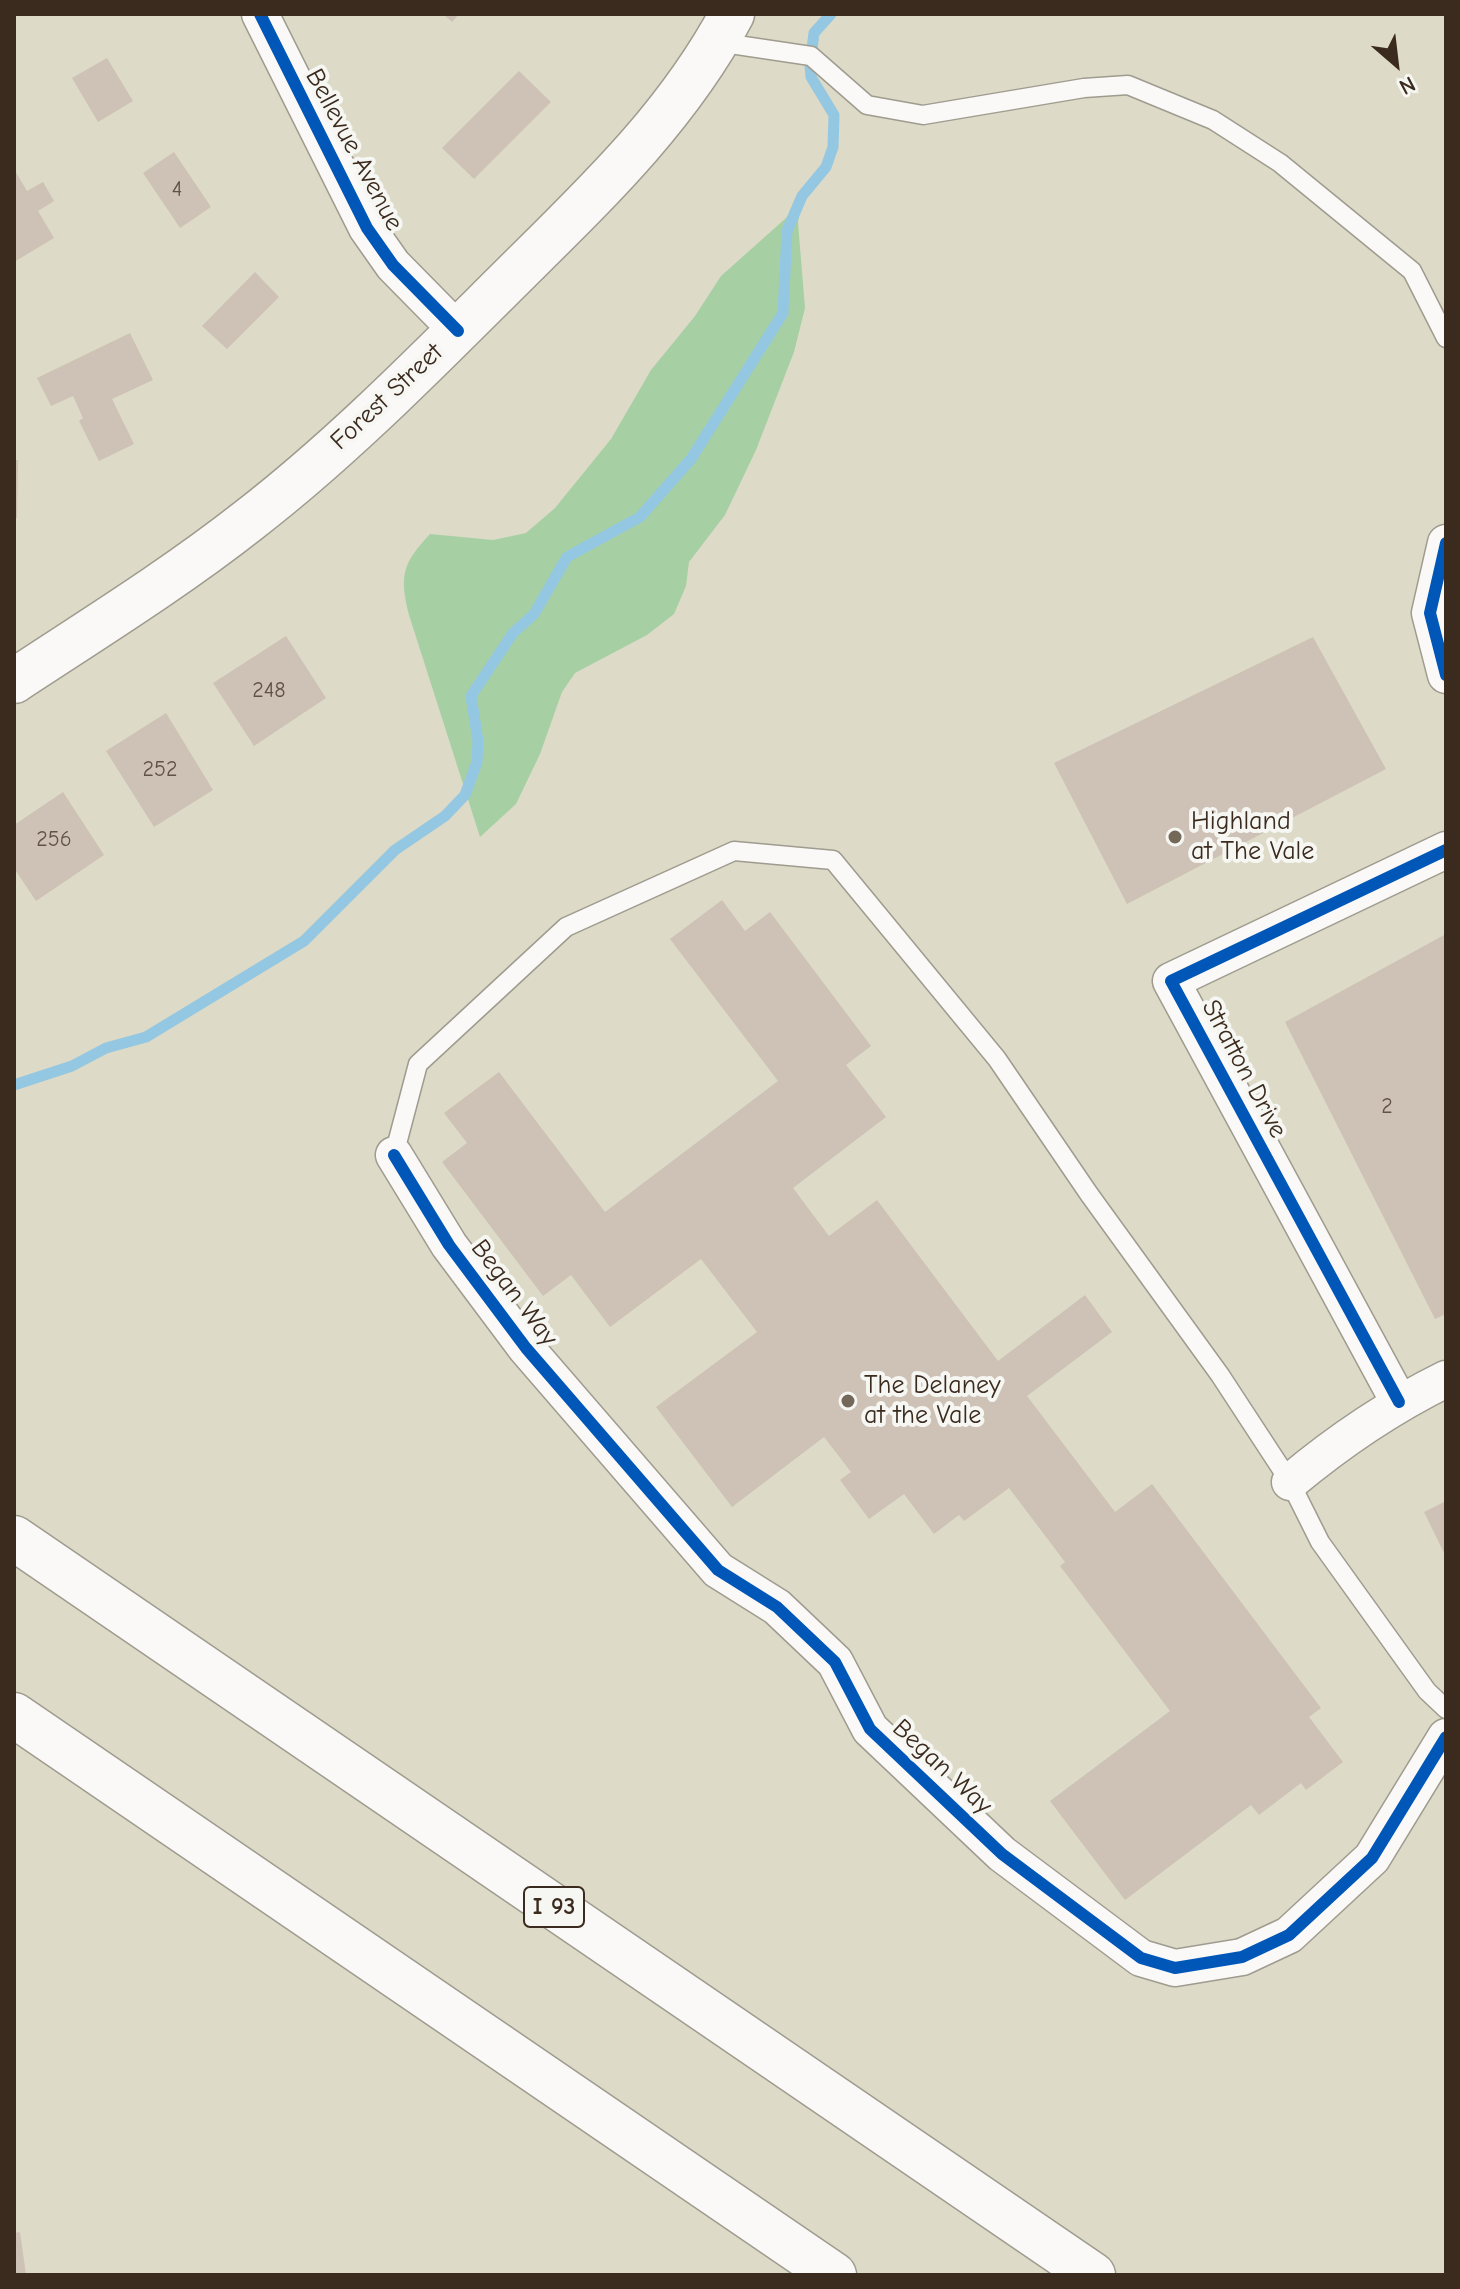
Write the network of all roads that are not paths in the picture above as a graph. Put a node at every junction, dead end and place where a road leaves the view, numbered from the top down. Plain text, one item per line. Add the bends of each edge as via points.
1 (260, 14) edge
2 (725, 28) edge
3 (458, 331) junction
4 (1446, 338) edge
5 (1446, 543) edge
6 (1446, 675) edge
7 (14, 681) edge
8 (1446, 850) edge
9 (394, 1155) joint
10 (1446, 1379) edge
11 (1399, 1402) junction
12 (1290, 1482) junction
13 (14, 1538) edge
14 (1446, 1709) edge
15 (14, 1715) edge
16 (1446, 1737) edge
17 (834, 2275) edge
18 (1093, 2275) edge

1 - 3 street, Bellevue Avenue via 367,228 393,265
2 - 3 main road, Forest Street via 659,126
2 - 4 lane via 811,56 867,105 923,115 1128,85 1199,114 1280,163 1412,271
3 - 7 main road, Forest Street via 250,519 183,570
5 - 6 street via 1430,613
8 - 11 street, Stratton Drive via 1171,981
9 - 12 lane via 418,1064 566,927 734,851 833,860 997,1059
9 - 16 street, Began Way via 449,1245 526,1348 718,1570 777,1607 835,1662 870,1729 1002,1854 1141,1958 1175,1968 1242,1957 1289,1935 1372,1858
10 - 11 street
11 - 12 street
12 - 14 lane via 1320,1542 1427,1691
13 - 18 main road, I 93
15 - 17 main road

